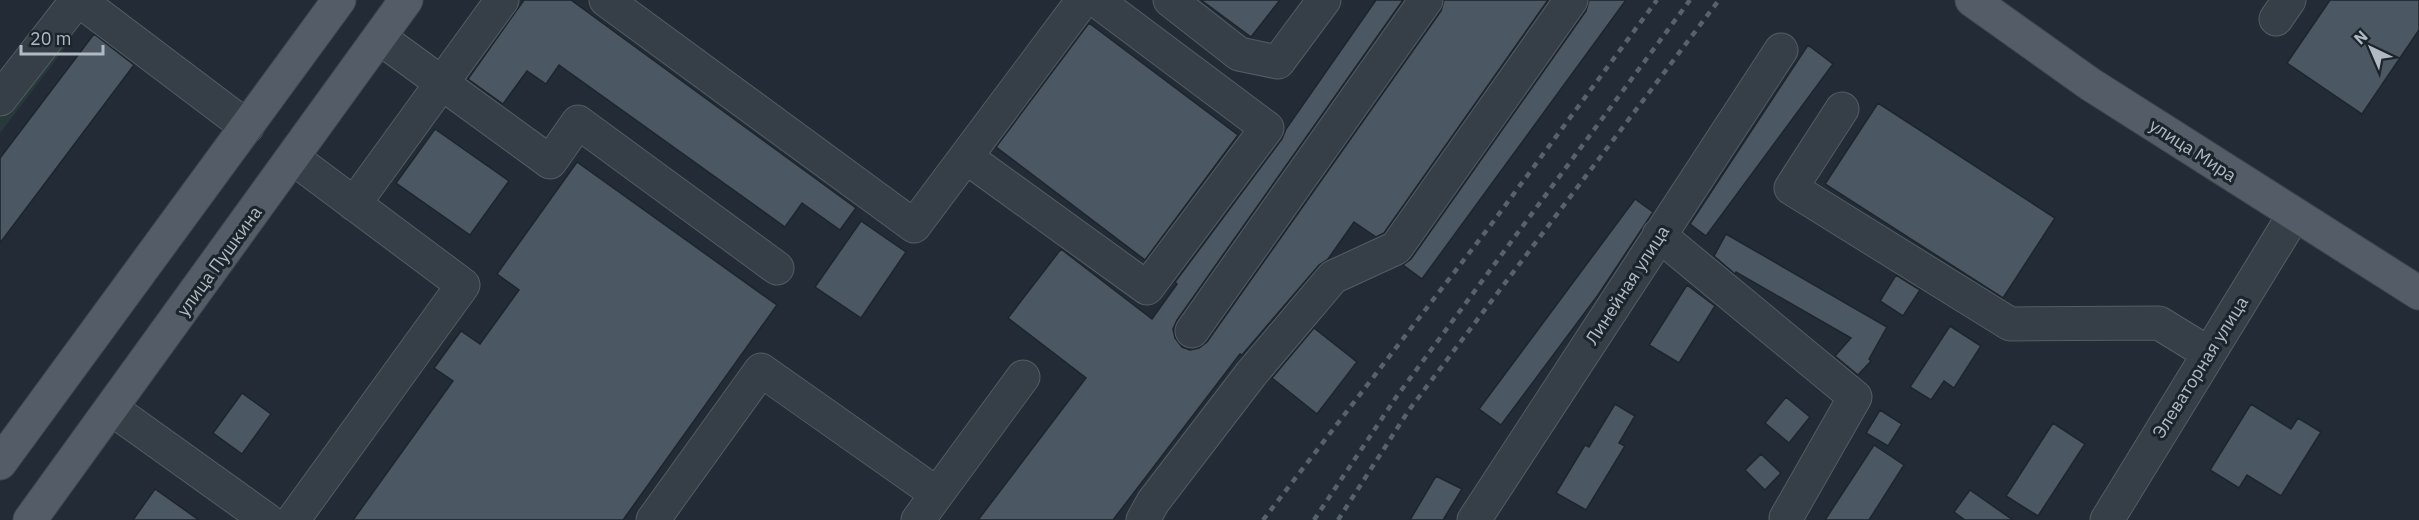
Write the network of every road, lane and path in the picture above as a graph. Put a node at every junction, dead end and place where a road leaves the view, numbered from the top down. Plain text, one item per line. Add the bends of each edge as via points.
1 (78, 0) edge
2 (339, 0) edge
3 (406, 0) edge
4 (502, 0) edge
5 (606, 0) edge
6 (1083, 0) edge
7 (1096, 0) edge
8 (1170, 0) edge
9 (1324, 0) edge
10 (1426, 0) edge
11 (1571, 0) edge
12 (1972, 0) edge
13 (380, 38) junction
14 (1781, 50) dead end
15 (442, 83) junction
16 (3, 90) edge
17 (1842, 109) dead end
18 (247, 126) junction
19 (966, 157) junction
20 (293, 158) junction
21 (354, 204) junction
22 (2294, 214) junction
23 (1659, 235) junction
24 (777, 268) dead end
25 (2419, 293) edge
26 (1192, 331) dead end
27 (2208, 352) junction
28 (1023, 377) dead end
29 (112, 409) junction
30 (0, 463) edge
31 (937, 494) junction
32 (1786, 518) dead end
33 (30, 520) edge
34 (267, 520) edge
35 (293, 520) edge
36 (653, 520) edge
37 (918, 520) edge
38 (1143, 520) edge
39 (1474, 520) edge
40 (2107, 520) edge

1 - 16 street
1 - 18 street
2 - 18 main road
3 - 13 main road, улица Пушкина
4 - 15 street
5 - 19 street via 914,226
6 - 19 street
7 - 19 street via 1267,128 1147,288
8 - 9 street via 1239,54 1278,62
10 - 26 street
11 - 38 street via 1396,248 1333,277 1251,374
12 - 22 main road, улица Мира via 2090,84
13 - 15 street
13 - 20 main road, улица Пушкина
14 - 23 street, Линейная улица
15 - 21 street
15 - 24 street via 550,162 578,122
17 - 27 street via 1791,188 2010,324 2159,323
18 - 30 main road
20 - 21 street
20 - 29 main road, улица Пушкина
21 - 35 street via 463,285
22 - 25 main road, улица Мира
22 - 27 street, Элеваторная улица
23 - 32 street via 1855,397
23 - 39 street, Линейная улица
27 - 40 street, Элеваторная улица
28 - 31 street
29 - 33 main road, улица Пушкина
29 - 34 street
31 - 36 street via 761,370
31 - 37 street

